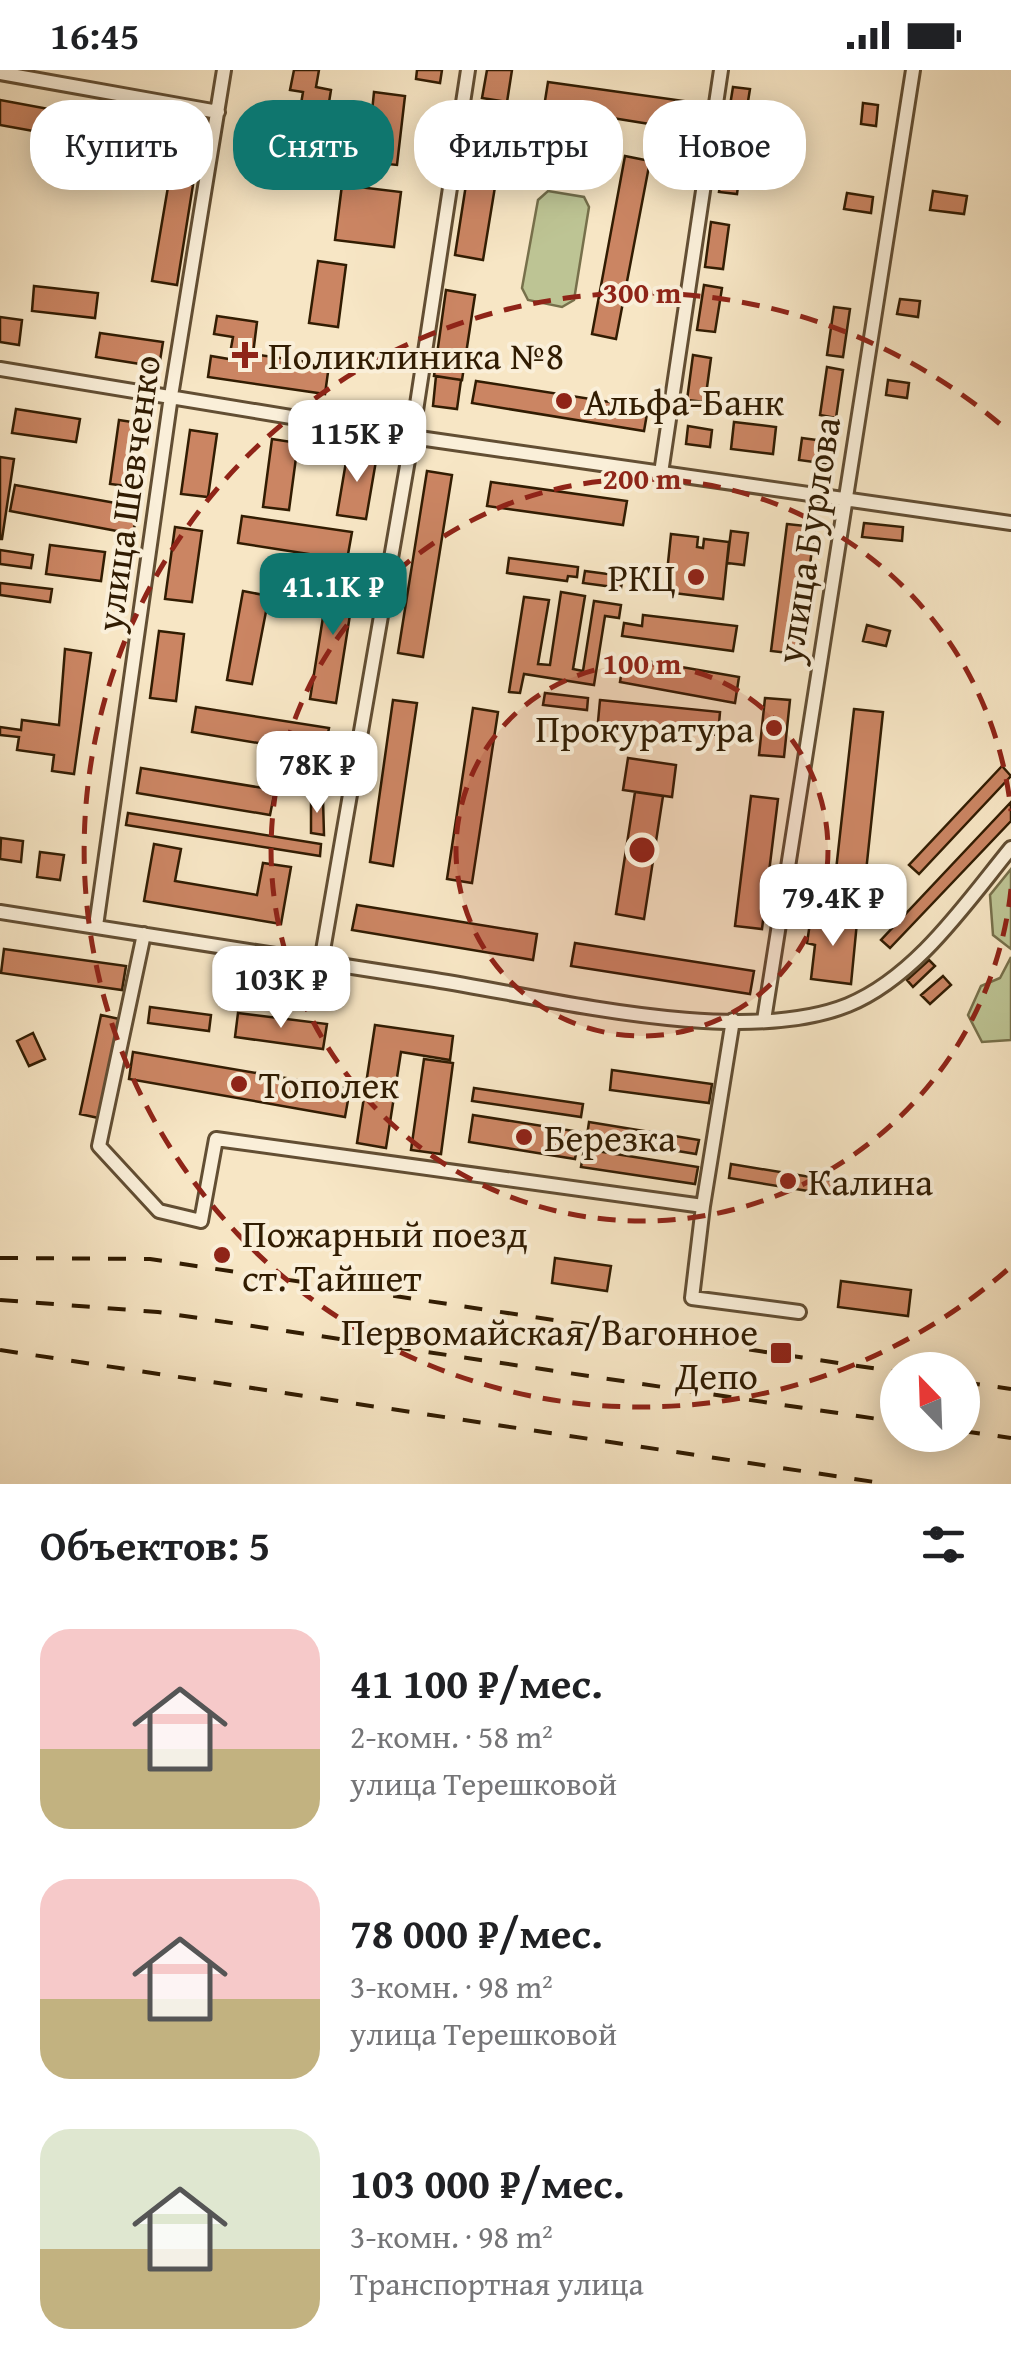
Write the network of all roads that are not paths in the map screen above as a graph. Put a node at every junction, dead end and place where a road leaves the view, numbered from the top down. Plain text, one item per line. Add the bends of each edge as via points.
1 (224, 70) edge
2 (468, 70) edge
3 (721, 70) edge
4 (913, 70) edge
5 (0, 73) edge
6 (218, 112) junction
7 (0, 369) edge
8 (171, 396) junction
9 (412, 438) junction
10 (661, 474) junction
11 (843, 500) junction
12 (1011, 523) edge
13 (1011, 848) edge
14 (0, 912) edge
15 (96, 926) junction
16 (144, 934) junction
17 (322, 962) junction
18 (732, 1020) junction
19 (764, 1020) junction
20 (704, 1206) junction
21 (799, 1312) dead end

1 - 6 street, улица Шевченко
2 - 9 street
3 - 10 street
4 - 11 street, улица Бурлова
5 - 6 street
6 - 8 street, улица Шевченко
7 - 8 street
8 - 9 street
8 - 15 street, улица Шевченко
9 - 10 street
9 - 17 street
10 - 11 street
11 - 12 street
11 - 19 street, улица Бурлова
13 - 19 street via 892,979 848,1005
14 - 15 street
15 - 16 street
16 - 17 street
16 - 20 street via 99,1146 159,1211 201,1221 216,1138
17 - 18 street via 678,1018
18 - 19 street
18 - 20 street
20 - 21 street via 692,1298

